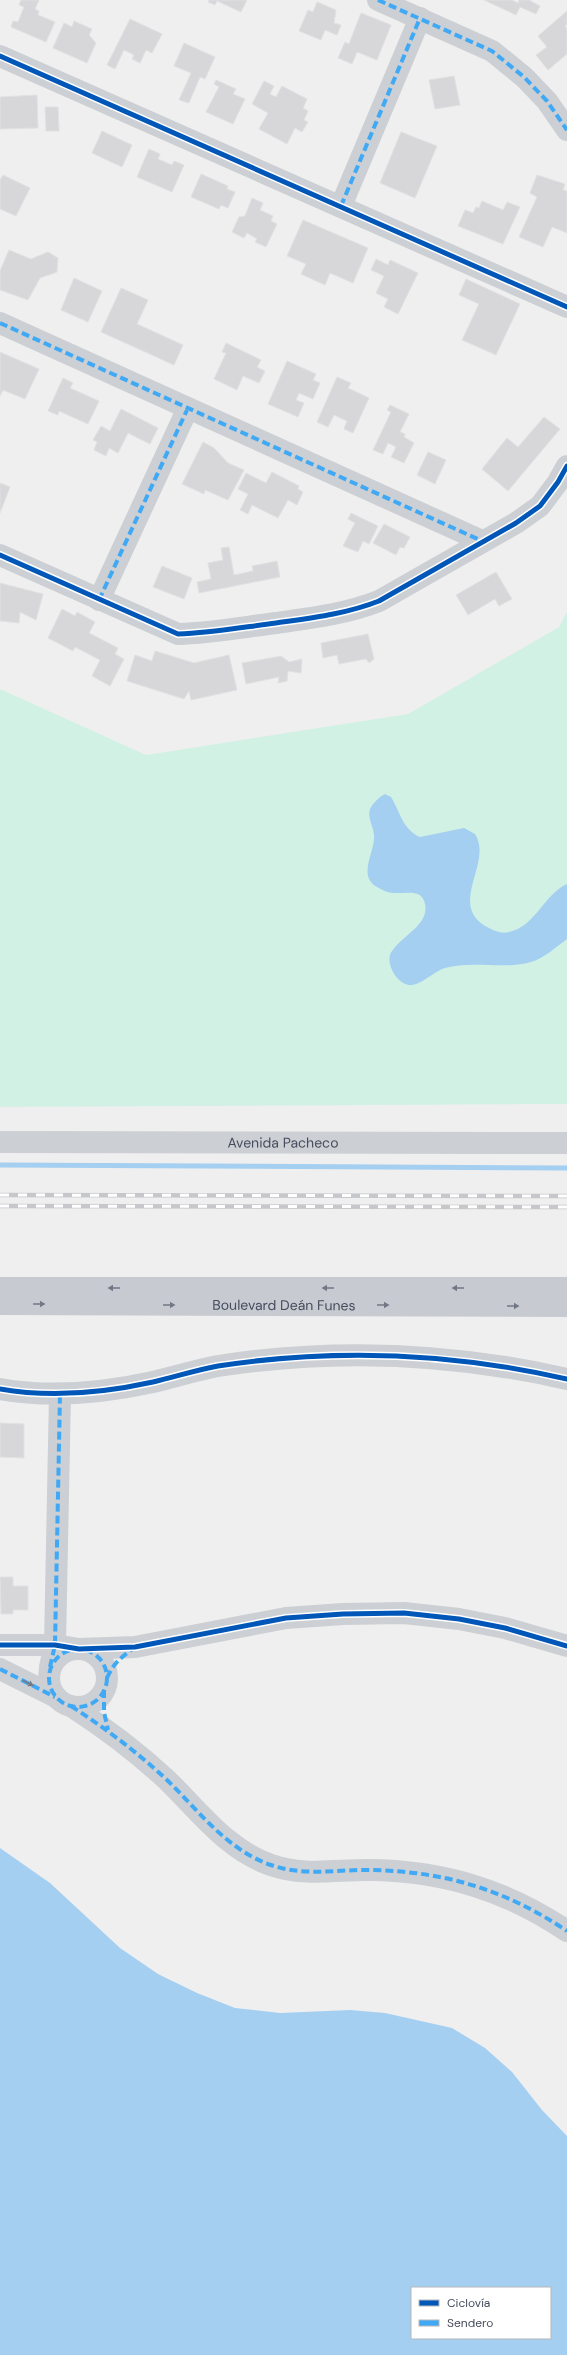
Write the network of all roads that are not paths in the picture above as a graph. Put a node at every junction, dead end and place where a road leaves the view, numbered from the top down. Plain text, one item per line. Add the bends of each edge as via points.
1 (378, 0) edge
2 (420, 18) junction
3 (0, 56) edge
4 (567, 130) edge
5 (341, 206) junction
6 (567, 308) edge
7 (0, 323) edge
8 (187, 410) junction
9 (567, 466) edge
10 (482, 541) junction
11 (0, 555) edge
12 (99, 600) junction
13 (0, 1142) edge
14 (567, 1143) edge
15 (0, 1288) edge
16 (567, 1288) edge
17 (0, 1304) edge
18 (567, 1306) edge
19 (567, 1379) edge
20 (0, 1389) edge
21 (60, 1394) junction
22 (0, 1645) edge
23 (55, 1645) junction
24 (567, 1646) edge
25 (136, 1647) junction
26 (79, 1649) junction
27 (50, 1667) junction
28 (0, 1669) edge
29 (105, 1684) junction
30 (63, 1702) junction
31 (108, 1730) junction
32 (567, 1931) edge

1 - 2 street
2 - 4 street via 492,51 524,77 547,101
2 - 5 street
3 - 5 street
5 - 6 street
7 - 8 street
8 - 10 street
8 - 12 street
9 - 10 street via 540,506 516,523
10 - 12 street via 379,601 336,614 203,633 178,634
11 - 12 street
13 - 14 street, Avenida Pacheco
16 -> 15 main road, Boulevard Deán Funes
17 -> 18 main road, Boulevard Deán Funes
19 - 21 street via 466,1361 348,1355 275,1359 217,1366 122,1388
20 - 21 street
21 - 23 street
22 - 23 street
23 - 26 street
23 - 27 street
24 - 25 street via 459,1618 404,1613 286,1618
25 - 26 street
25 - 29 street via 113,1666
26 - 27 street via 62,1653
26 - 29 street via 88,1650 99,1658 106,1669
27 - 30 street via 49,1683
28 -> 30 street
29 - 30 street via 98,1698 90,1704 81,1706
29 - 31 street via 104,1712
30 - 31 street
31 - 32 street via 166,1780 230,1843 251,1857 297,1872 372,1870 412,1872 448,1878 488,1889

